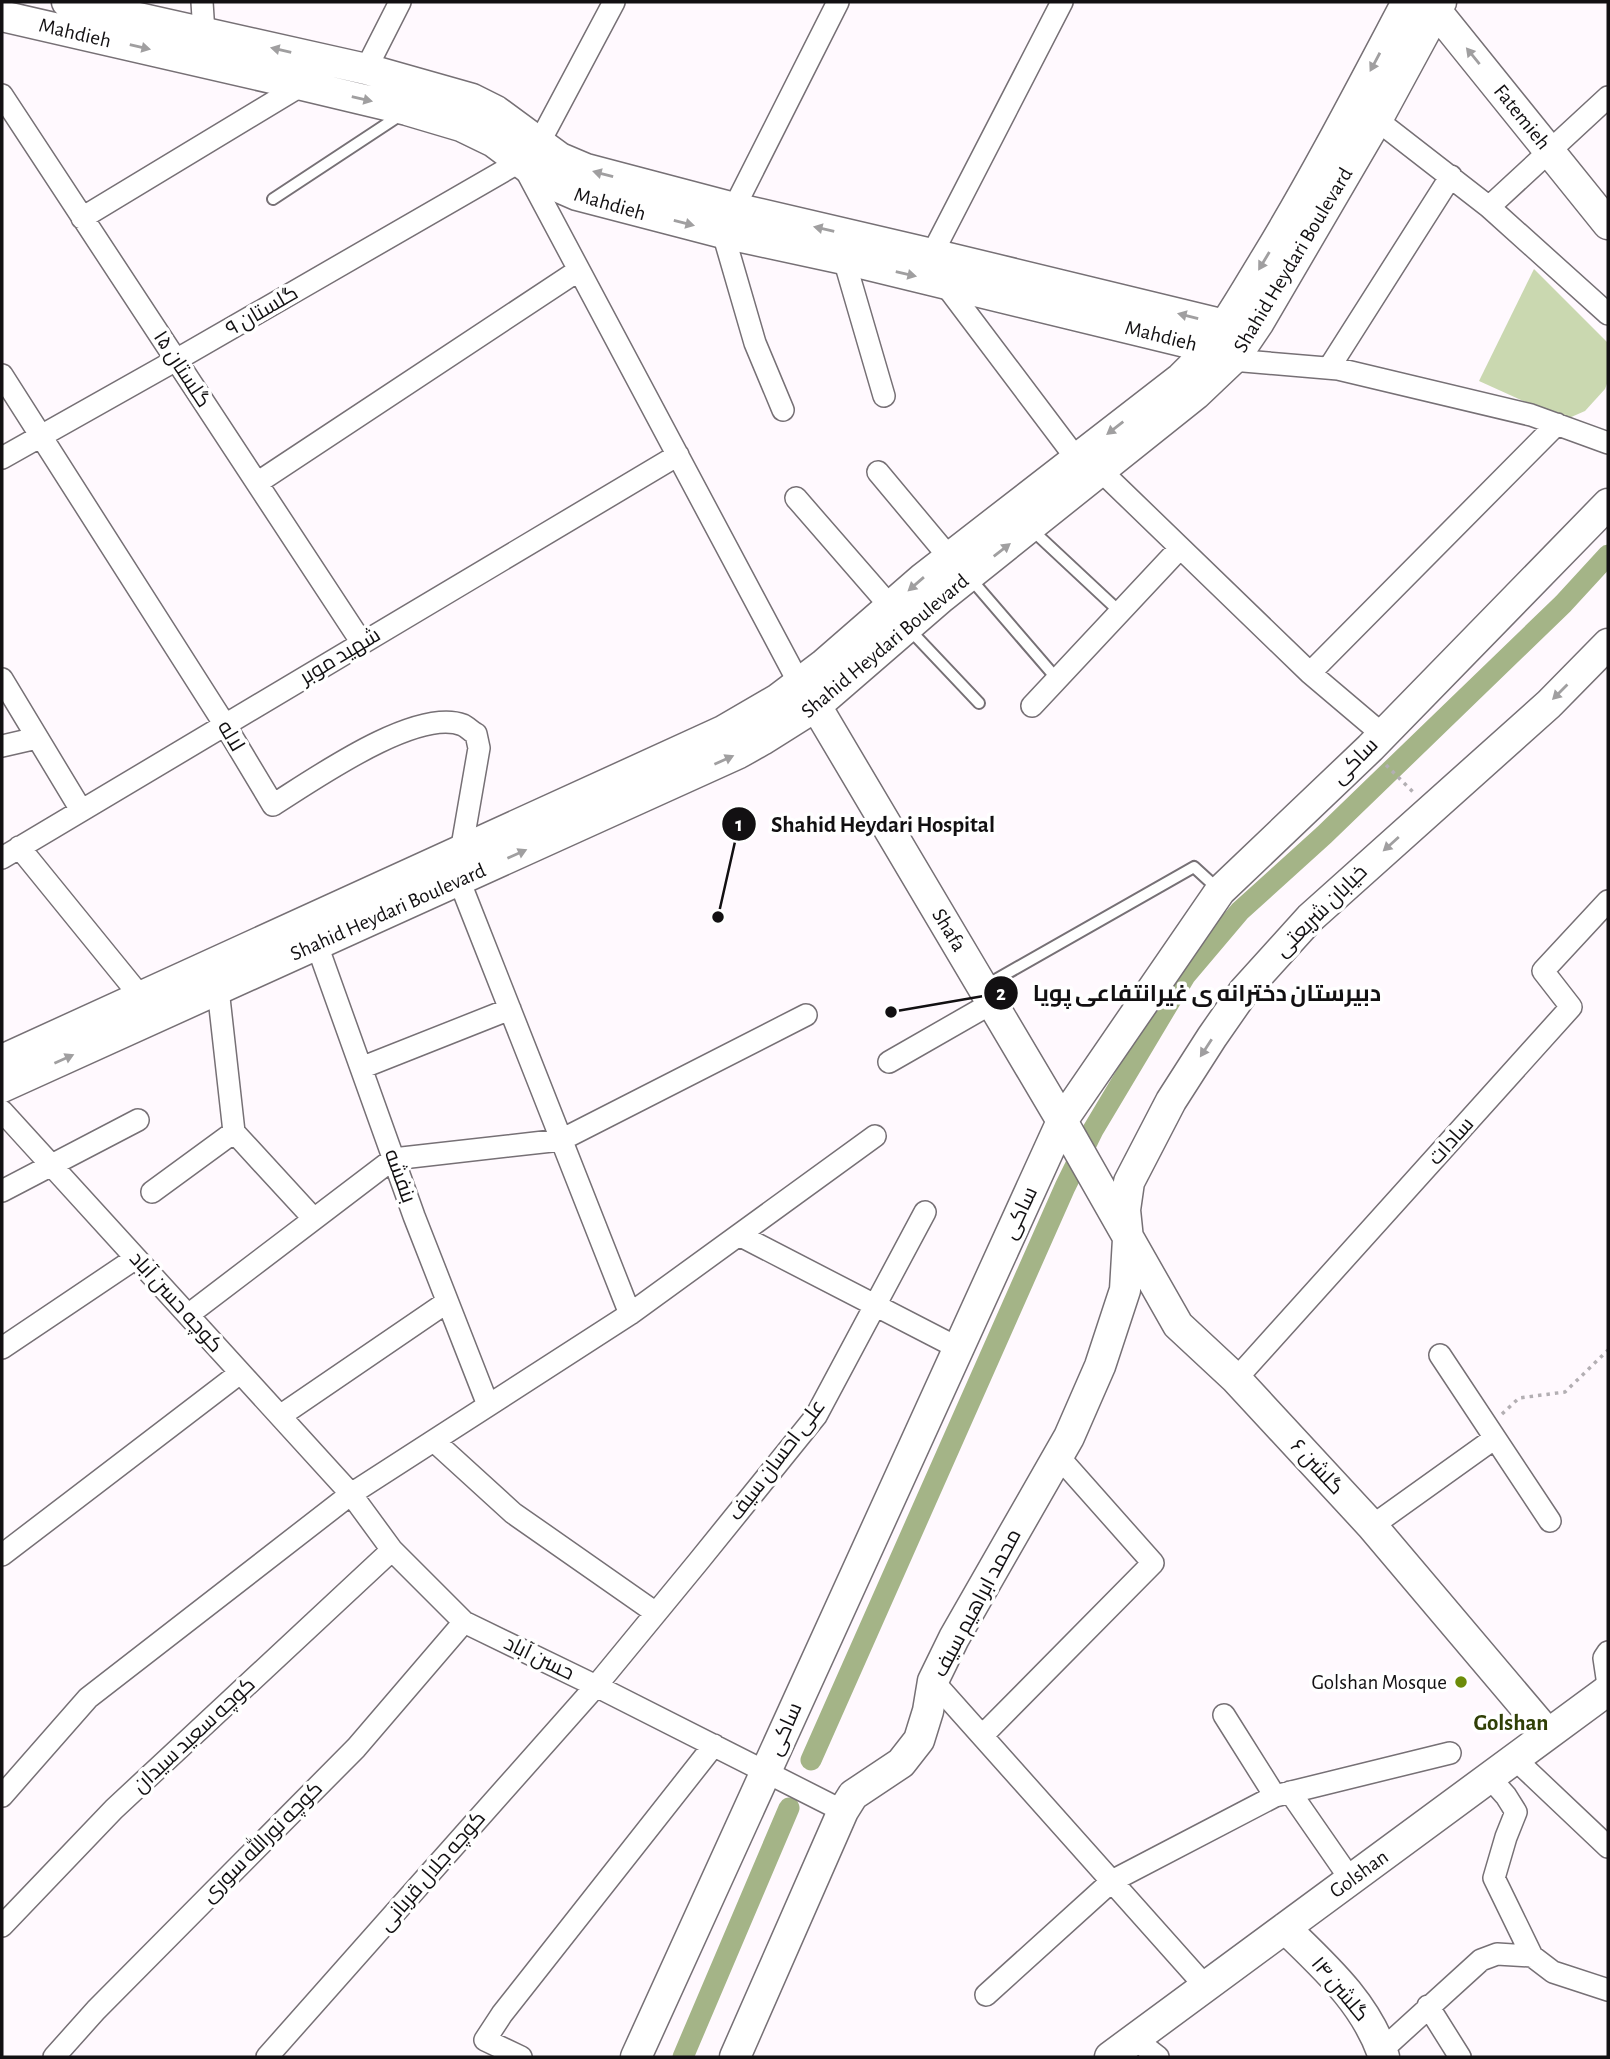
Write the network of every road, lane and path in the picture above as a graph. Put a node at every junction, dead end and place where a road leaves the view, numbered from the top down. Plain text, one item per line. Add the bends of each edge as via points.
1 (67, 2) edge
2 (202, 2) edge
3 (400, 2) edge
4 (614, 2) edge
5 (838, 2) edge
6 (1062, 2) edge
7 (1407, 2) edge
8 (1435, 5) edge
9 (2, 16) edge
10 (204, 33) junction
11 (366, 69) junction
12 (302, 85) junction
13 (2, 95) edge
14 (1608, 97) edge
15 (407, 110) junction
16 (1377, 120) junction
17 (530, 152) junction
18 (1550, 152) junction
19 (1451, 176) junction
20 (274, 199) dead end
21 (1489, 207) junction
22 (82, 218) junction
23 (729, 220) junction
24 (1608, 223) edge
25 (932, 254) junction
26 (844, 260) junction
27 (579, 270) junction
28 (944, 284) junction
29 (1608, 313) edge
30 (1255, 328) joint
31 (1222, 344) junction
32 (176, 360) junction
33 (1329, 368) junction
34 (2, 375) edge
35 (884, 396) dead end
36 (783, 410) dead end
37 (1557, 424) junction
38 (41, 436) junction
39 (1608, 443) edge
40 (678, 454) junction
41 (2, 458) edge
42 (1089, 465) junction
43 (878, 472) dead end
44 (257, 483) junction
45 (796, 498) dead end
46 (1608, 504) edge
47 (1030, 528) junction
48 (1180, 548) junction
49 (959, 567) junction
50 (1120, 612) junction
51 (899, 617) junction
52 (362, 643) junction
53 (1608, 644) edge
54 (1310, 673) junction
55 (2, 679) edge
56 (1057, 679) junction
57 (807, 694) junction
58 (979, 704) dead end
59 (1032, 706) dead end
60 (225, 725) junction
61 (37, 738) junction
62 (2, 746) edge
63 (1381, 746) junction
64 (1415, 794) dead end
65 (81, 810) junction
66 (10, 853) edge
67 (460, 866) junction
68 (1220, 891) junction
69 (1608, 901) edge
70 (317, 945) junction
71 (218, 989) junction
72 (987, 995) junction
73 (141, 997) junction
74 (510, 1009) junction
75 (806, 1015) dead end
76 (2, 1060) edge
77 (889, 1062) dead end
78 (361, 1068) junction
79 (2, 1087) edge
80 (2, 1111) edge
81 (138, 1120) dead end
82 (1067, 1130) junction
83 (234, 1132) junction
84 (875, 1136) dead end
85 (561, 1140) junction
86 (393, 1159) junction
87 (50, 1164) junction
88 (2, 1191) edge
89 (1101, 1191) joint
90 (152, 1192) dead end
91 (925, 1212) dead end
92 (314, 1219) junction
93 (739, 1235) junction
94 (1128, 1239) junction
95 (136, 1258) junction
96 (447, 1302) junction
97 (875, 1305) junction
98 (630, 1314) junction
99 (188, 1315) junction
100 (2, 1348) edge
101 (958, 1348) junction
102 (1608, 1350) edge
103 (1440, 1356) dead end
104 (240, 1373) junction
105 (1236, 1379) junction
106 (488, 1405) junction
107 (280, 1416) junction
108 (1491, 1432) junction
109 (434, 1441) junction
110 (1058, 1456) junction
111 (351, 1494) junction
112 (1550, 1521) dead end
113 (1372, 1526) junction
114 (392, 1550) junction
115 (2, 1555) edge
116 (656, 1614) junction
117 (464, 1622) junction
118 (1608, 1652) edge
119 (933, 1681) junction
120 (1608, 1685) edge
121 (596, 1686) junction
122 (1608, 1690) edge
123 (1224, 1715) dead end
124 (1548, 1734) junction
125 (982, 1735) junction
126 (714, 1745) junction
127 (1450, 1754) dead end
128 (1515, 1759) junction
129 (766, 1771) junction
130 (1490, 1777) junction
131 (1282, 1794) junction
132 (2, 1796) edge
133 (843, 1811) junction
134 (1608, 1847) edge
135 (1351, 1880) junction
136 (1112, 1881) junction
137 (2, 1926) edge
138 (1285, 1928) junction
139 (1532, 1956) junction
140 (1206, 1987) junction
141 (1608, 1990) edge
142 (986, 1995) dead end
143 (1428, 2006) junction
144 (1135, 2039) junction
145 (1383, 2054) edge
146 (54, 2057) edge
147 (267, 2057) edge
148 (521, 2057) edge
149 (636, 2057) edge
150 (735, 2057) edge
151 (1110, 2057) edge
152 (1158, 2057) edge
153 (1460, 2057) edge

1 - 10 street, Mahdieh
2 - 10 street
3 - 11 street
4 - 17 street
5 - 23 street
6 - 25 street
7 -> 31 street, Shahid Heydari Boulevard
8 - 16 street, Shahid Heydari Boulevard
18 -> 8 street, Fatemieh
9 -> 12 street, Mahdieh
11 -> 10 street, Mahdieh
11 - 17 street, Mahdieh via 472,99 496,111
12 -> 15 street, Mahdieh
12 - 22 street
13 - 22 street, گلستان ۱۵
14 - 18 street
15 - 17 street, Mahdieh
15 - 20 lane
16 - 19 street
16 - 30 street, Shahid Heydari Boulevard
17 - 23 street, Mahdieh via 547,182 561,190 648,214
17 - 27 street
17 - 32 street, گلستان ۹
18 - 21 street
18 - 24 street, Fatemieh
19 - 21 street
19 - 33 street
21 - 29 street
22 - 32 street, گلستان ۱۵
25 -> 23 street, Mahdieh
23 - 26 street, Mahdieh
23 - 36 street via 755,343
31 -> 25 street, Mahdieh
26 -> 28 street, Mahdieh
26 - 35 street
27 - 40 street
27 - 44 street
28 - 31 street, Mahdieh
28 - 42 street
30 - 31 street, Mahdieh
31 - 33 street
31 - 42 street, Shahid Heydari Boulevard
32 - 38 street, گلستان ۹
32 - 44 street, گلستان ۱۵
33 - 37 street
34 - 38 street, لاله
37 - 39 street
37 - 54 street
38 - 41 street, گلستان ۹
38 - 60 street, لاله
40 - 52 street, شهید موبر
40 - 57 street
42 - 47 street, Shahid Heydari Boulevard
42 - 48 street
42 - 49 street, Shahid Heydari Boulevard
43 - 49 street
44 - 52 street, گلستان ۱۵
45 - 51 street
46 - 63 street, ساکی
49 -> 47 street, Shahid Heydari Boulevard
47 - 50 lane
48 - 50 street
48 - 54 street
49 - 51 street, Shahid Heydari Boulevard
49 - 56 lane
50 - 56 street
51 - 57 street, Shahid Heydari Boulevard via 823,665
51 - 58 lane
52 - 60 street, شهید موبر
53 -> 94 street, خیابان شریعتی via 1549,704 1310,918 1244,991 1171,1101 1129,1182 1125,1210
54 - 63 street
55 - 61 street
56 - 59 street
57 - 67 street, Shahid Heydari Boulevard via 754,715
57 - 72 street, Shafa
60 - 65 street, شهید موبر
60 - 67 street, لاله via 273,805 351,756 408,729 443,722 463,725 476,734 479,748
61 - 62 street
61 - 65 street
63 - 64 path
63 - 68 street, ساکی via 1370,748
65 - 66 street, شهید موبر
66 - 73 street
67 - 70 street, Shahid Heydari Boulevard
67 - 73 street, Shahid Heydari Boulevard
67 - 74 street
68 - 72 lane via 1194,867
68 - 82 street, ساکی
69 - 105 street, سادات via 1543,971 1571,1007
70 - 71 street, Shahid Heydari Boulevard
70 - 78 street, بنفشه
79 -> 71 street, Shahid Heydari Boulevard
71 - 83 street
72 - 77 street
72 - 82 street, Shafa
73 - 76 street, Shahid Heydari Boulevard
74 - 78 street
74 - 85 street
75 - 85 street
78 - 86 street, بنفشه
80 - 87 street, کوچه حسن آباد
81 - 87 street
82 - 89 street, Shafa
82 - 101 street, ساکی
83 - 90 street
83 - 92 street
84 - 93 street
85 - 86 street
85 - 98 street
86 - 92 street
86 - 96 street, بنفشه
87 - 88 street
87 - 95 street, کوچه حسن آباد
89 - 94 street, گلشن ۶
91 - 97 street, علی احسان سیف
92 - 99 street
93 - 97 street
93 - 98 street
94 - 105 street, گلشن ۶ via 1178,1325
94 - 110 street, محمد ابراهیم سیف via 1125,1290 1100,1366
95 - 99 street, کوچه حسن آباد
95 - 100 street
96 - 106 street, بنفشه
96 - 107 street
97 - 101 street
97 - 116 street, علی احسان سیف via 816,1416
98 - 106 street
99 - 104 street, کوچه حسن آباد
101 - 129 street, ساکی
102 - 108 path via 1565,1392 1519,1398
103 - 108 street
104 - 107 street, کوچه حسن آباد
104 - 115 street
105 - 113 street, گلشن ۶
106 - 109 street
107 - 111 street, کوچه حسن آباد
108 - 112 street
108 - 113 street
109 - 111 street
109 - 116 street via 513,1513
110 - 119 street, محمد ابراهیم سیف
110 - 125 street via 1153,1563
111 - 114 street, حسن آباد
111 - 132 street via 88,1698
113 - 124 street, گلشن ۶
114 - 117 street, حسن آباد
114 - 137 street, کوچه سعید سیدان via 114,1809
116 - 121 street, علی احسان سیف
117 - 121 street, حسن آباد
117 - 146 street, کوچه نورالله سوری via 356,1748
118 - 120 street via 1604,1658
119 - 125 street
119 - 133 street, محمد ابراهیم سیف via 919,1740 901,1763 853,1795
121 - 126 street, حسن آباد
121 - 147 street, کوچه جلال قربانی
122 - 124 street, Golshan
123 - 131 street
124 - 128 street, Golshan
125 - 136 street
126 - 129 street, حسن آباد
126 - 148 street via 485,2040
127 - 131 street
128 - 130 street, Golshan
128 - 134 street
129 - 133 street, حسن آباد
129 - 149 street, ساکی
130 - 135 street, Golshan
130 - 139 street via 1516,1812 1494,1878
131 - 135 street
131 - 136 street
133 - 150 street, محمد ابراهیم سیف
135 - 138 street, Golshan
136 - 140 street
136 - 142 street
138 - 140 street, Golshan
138 - 145 street, گلشن ۱۴ via 1357,2002
139 - 141 street via 1553,1972
139 - 143 street via 1497,1954 1481,1960
140 - 144 street, Golshan
143 - 145 street
143 - 153 street
144 - 151 street, Golshan
144 - 152 street

